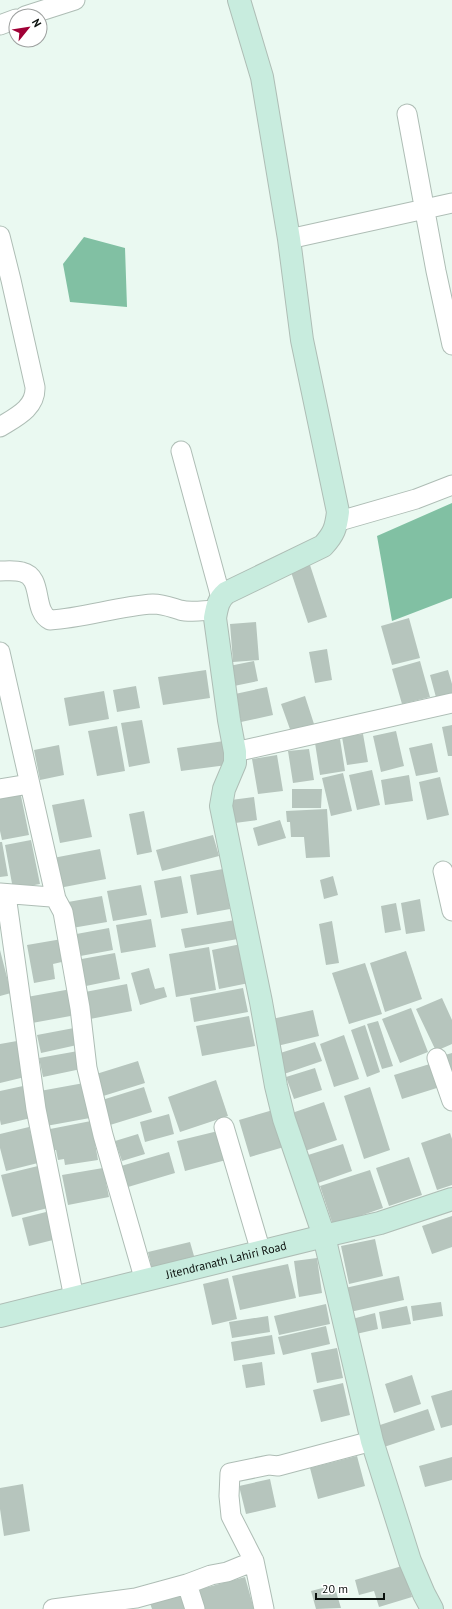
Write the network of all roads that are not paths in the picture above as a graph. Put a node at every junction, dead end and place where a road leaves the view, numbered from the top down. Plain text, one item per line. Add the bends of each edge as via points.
1 (75, 0) edge
2 (239, 0) edge
3 (48, 9) edge
4 (407, 114) dead end
5 (452, 203) edge
6 (424, 209) junction
7 (0, 236) edge
8 (289, 239) junction
9 (452, 345) edge
10 (0, 427) edge
11 (181, 451) dead end
12 (452, 485) edge
13 (336, 522) junction
14 (0, 571) edge
15 (218, 604) junction
16 (0, 652) edge
17 (452, 703) edge
18 (235, 752) junction
19 (29, 784) junction
20 (0, 789) edge
21 (443, 871) dead end
22 (3, 894) edge
23 (56, 899) junction
24 (452, 911) edge
25 (437, 1058) dead end
26 (452, 1101) edge
27 (224, 1127) dead end
28 (452, 1199) edge
29 (324, 1236) junction
30 (261, 1252) junction
31 (145, 1281) junction
32 (74, 1298) junction
33 (0, 1316) edge
34 (372, 1441) junction
35 (254, 1561) junction
36 (187, 1584) junction
37 (137, 1604) edge
38 (53, 1609) edge
39 (195, 1609) edge
40 (264, 1609) edge
41 (432, 1609) edge

1 - 3 street
2 - 8 street via 262,77
4 - 6 street
5 - 6 street
6 - 8 street
6 - 9 street
7 - 10 street via 35,387 35,394 29,407
8 - 13 street via 302,340 338,512
11 - 15 street
12 - 13 street via 416,499
13 - 15 street via 332,536 323,546 226,593
14 - 15 street via 28,574 36,587 42,614 50,620 152,604 190,611
15 - 18 street via 215,618
16 - 19 street
17 - 18 street
18 - 29 street via 235,763 224,789 221,806 276,1086 284,1119
19 - 20 street
19 - 23 street
21 - 24 street
22 - 23 street
22 - 32 street via 36,1109
23 - 31 street via 63,912 80,1008 86,1068
25 - 26 street
27 - 30 street
28 - 29 street, Jitendranath Lahiri Road via 374,1225
29 - 30 street, Jitendranath Lahiri Road
29 - 34 street
30 - 31 street, Jitendranath Lahiri Road
31 - 32 street, Jitendranath Lahiri Road
32 - 33 street, Jitendranath Lahiri Road
34 - 35 street via 278,1466 269,1465 230,1473 231,1516
34 - 41 street via 410,1560
35 - 36 street
35 - 40 street
36 - 37 street
36 - 39 street
37 - 38 street

